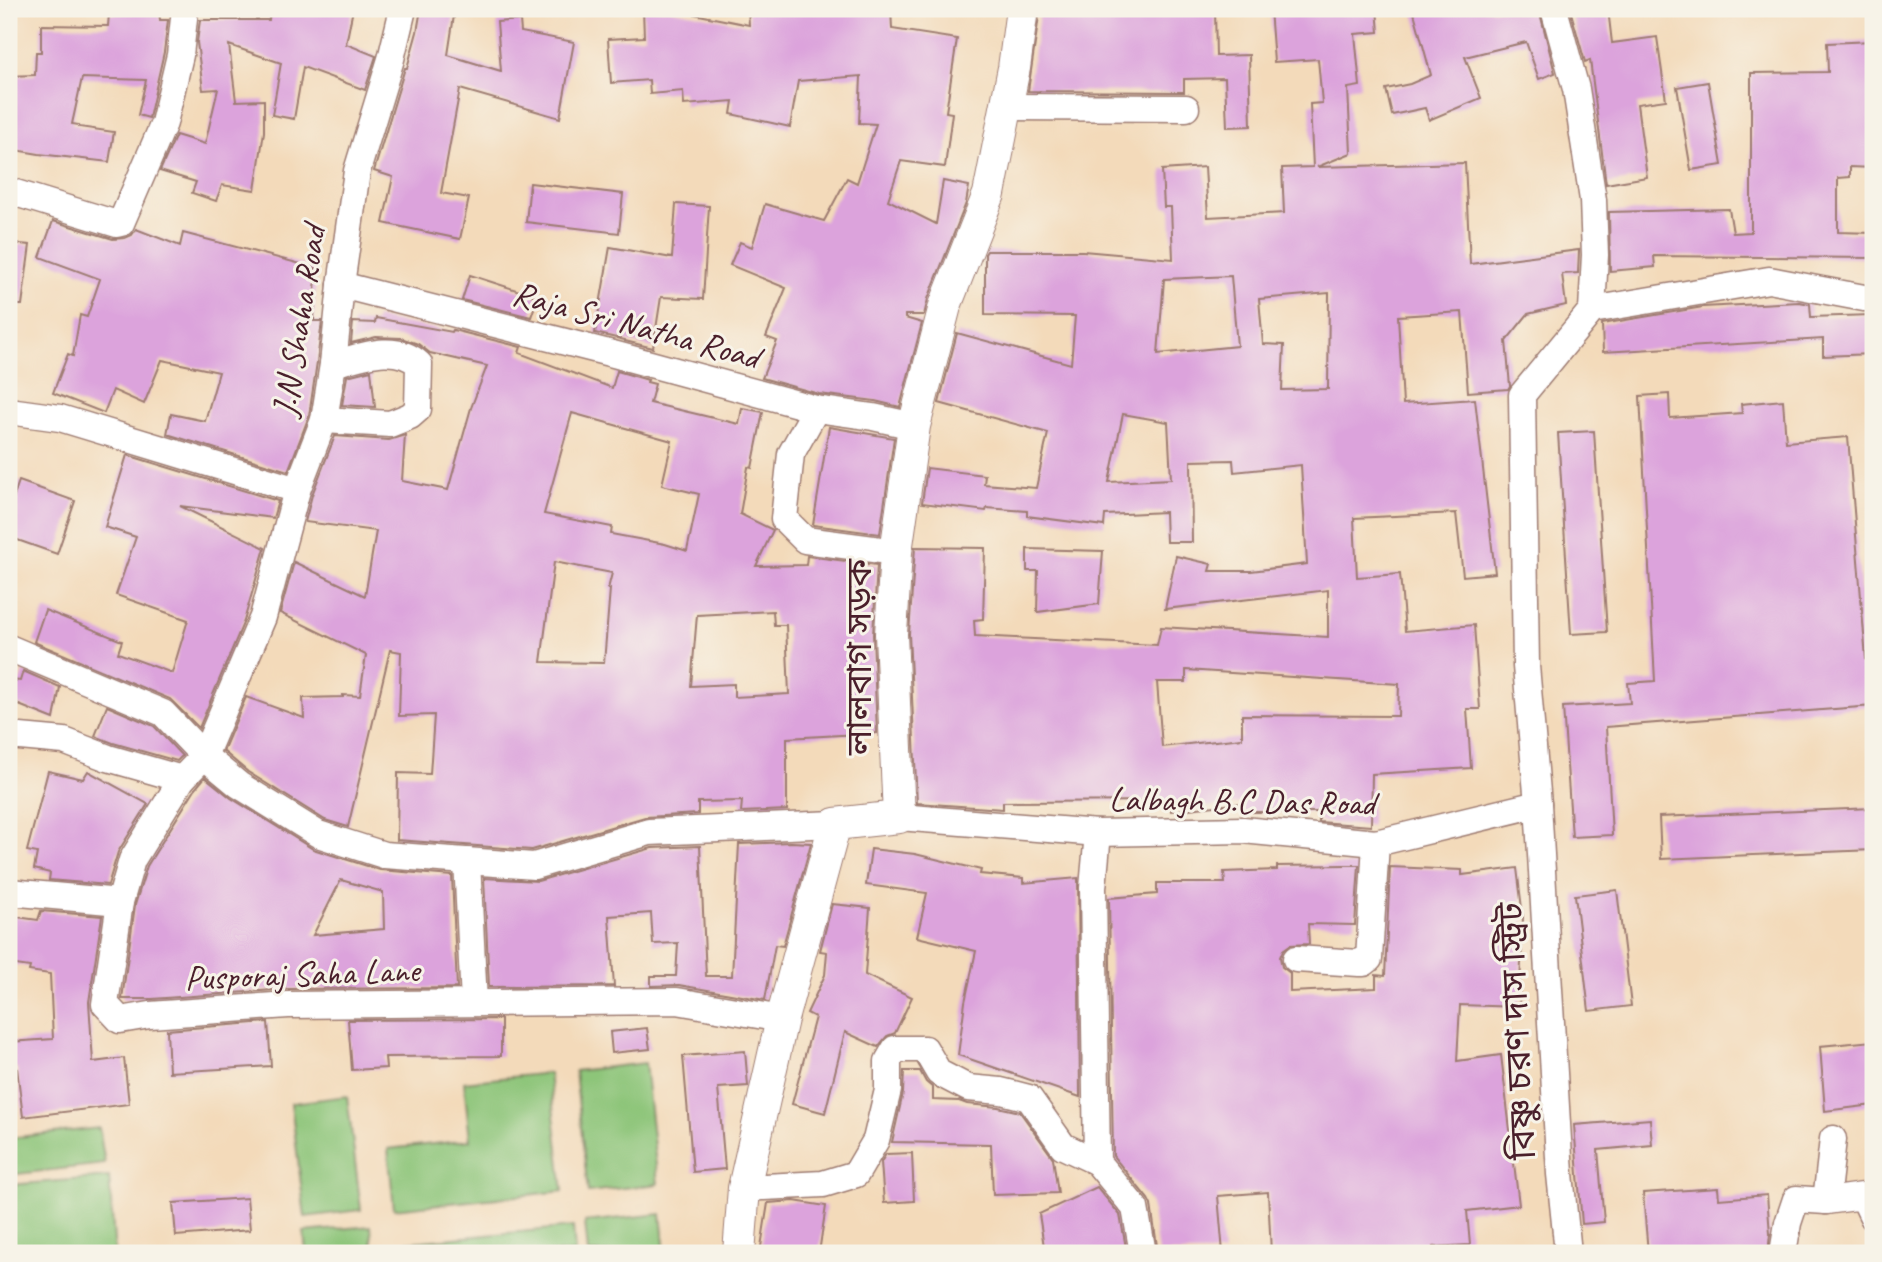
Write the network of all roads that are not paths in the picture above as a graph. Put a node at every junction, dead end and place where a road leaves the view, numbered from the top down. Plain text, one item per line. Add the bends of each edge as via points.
1 (185, 9) edge
2 (403, 9) edge
3 (1022, 9) edge
4 (1554, 9) edge
5 (1006, 107) junction
6 (1186, 108) dead end
7 (9, 191) edge
8 (341, 285) junction
9 (1873, 298) edge
10 (1592, 310) junction
11 (333, 364) junction
12 (816, 409) junction
13 (9, 411) edge
14 (324, 421) junction
15 (914, 426) junction
16 (297, 489) junction
17 (896, 552) junction
18 (9, 648) edge
19 (9, 736) edge
20 (204, 756) junction
21 (182, 779) junction
22 (1538, 804) junction
23 (899, 817) junction
24 (835, 824) junction
25 (1098, 833) junction
26 (1376, 843) junction
27 (467, 862) junction
28 (9, 892) edge
29 (120, 902) junction
30 (1296, 959) dead end
31 (474, 1003) junction
32 (782, 1019) junction
33 (1833, 1139) dead end
34 (1097, 1162) junction
35 (744, 1188) junction
36 (1826, 1202) junction
37 (1873, 1217) edge
38 (739, 1253) edge
39 (1143, 1253) edge
40 (1567, 1253) edge
41 (1783, 1253) edge

1 - 7 street via 164,123 119,224
2 - 8 street, J.N Shaha Road via 357,171
3 - 5 street, লালবাগ সড়ক
4 - 10 street via 1576,89 1593,200
5 - 6 street
5 - 15 street, লালবাগ সড়ক via 989,194 945,306
8 - 11 street, J.N Shaha Road
8 - 12 street, Raja Sri Natha Road
9 - 10 street via 1769,280
10 - 22 street, বিষ্ণু চরণ দাস স্ট্রিট via 1522,396 1526,666
11 - 14 street, J.N Shaha Road
11 - 14 street via 382,351 411,357 419,364 418,409 390,424
12 - 15 street, Raja Sri Natha Road
12 - 17 street via 791,454 784,519 805,540
13 - 16 street via 60,418
14 - 16 street, J.N Shaha Road
15 - 17 street, লালবাগ সড়ক
16 - 20 street, J.N Shaha Road via 263,617
17 - 23 street, লালবাগ সড়ক via 891,634
18 - 20 street via 163,713
19 - 21 street via 64,741
20 - 21 street, Pusporaj Saha Lane
20 - 27 street via 239,785 318,834 384,855
21 - 29 street, Pusporaj Saha Lane via 131,860
22 - 26 street, Lalbagh B.C Das Road
22 - 40 street, বিষ্ণু চরণ দাস স্ট্রিট
23 - 24 street
23 - 25 street, Lalbagh B.C Das Road
24 - 27 street via 649,832 534,866
24 - 32 street
25 - 26 street, Lalbagh B.C Das Road via 1243,830
25 - 34 street via 1093,888
26 - 30 street via 1369,959 1364,963
27 - 31 street
28 - 29 street
29 - 31 street, Pusporaj Saha Lane via 105,1004 120,1020 288,1005
31 - 32 street, Pusporaj Saha Lane via 677,1001
32 - 35 street
33 - 36 street
34 - 35 street via 1063,1146 1029,1098 968,1088 939,1073 925,1049 895,1049 888,1061 888,1090 876,1140 856,1174 823,1184
34 - 39 street via 1135,1208
35 - 38 street
36 - 37 street via 1863,1196
36 - 41 street via 1796,1199

